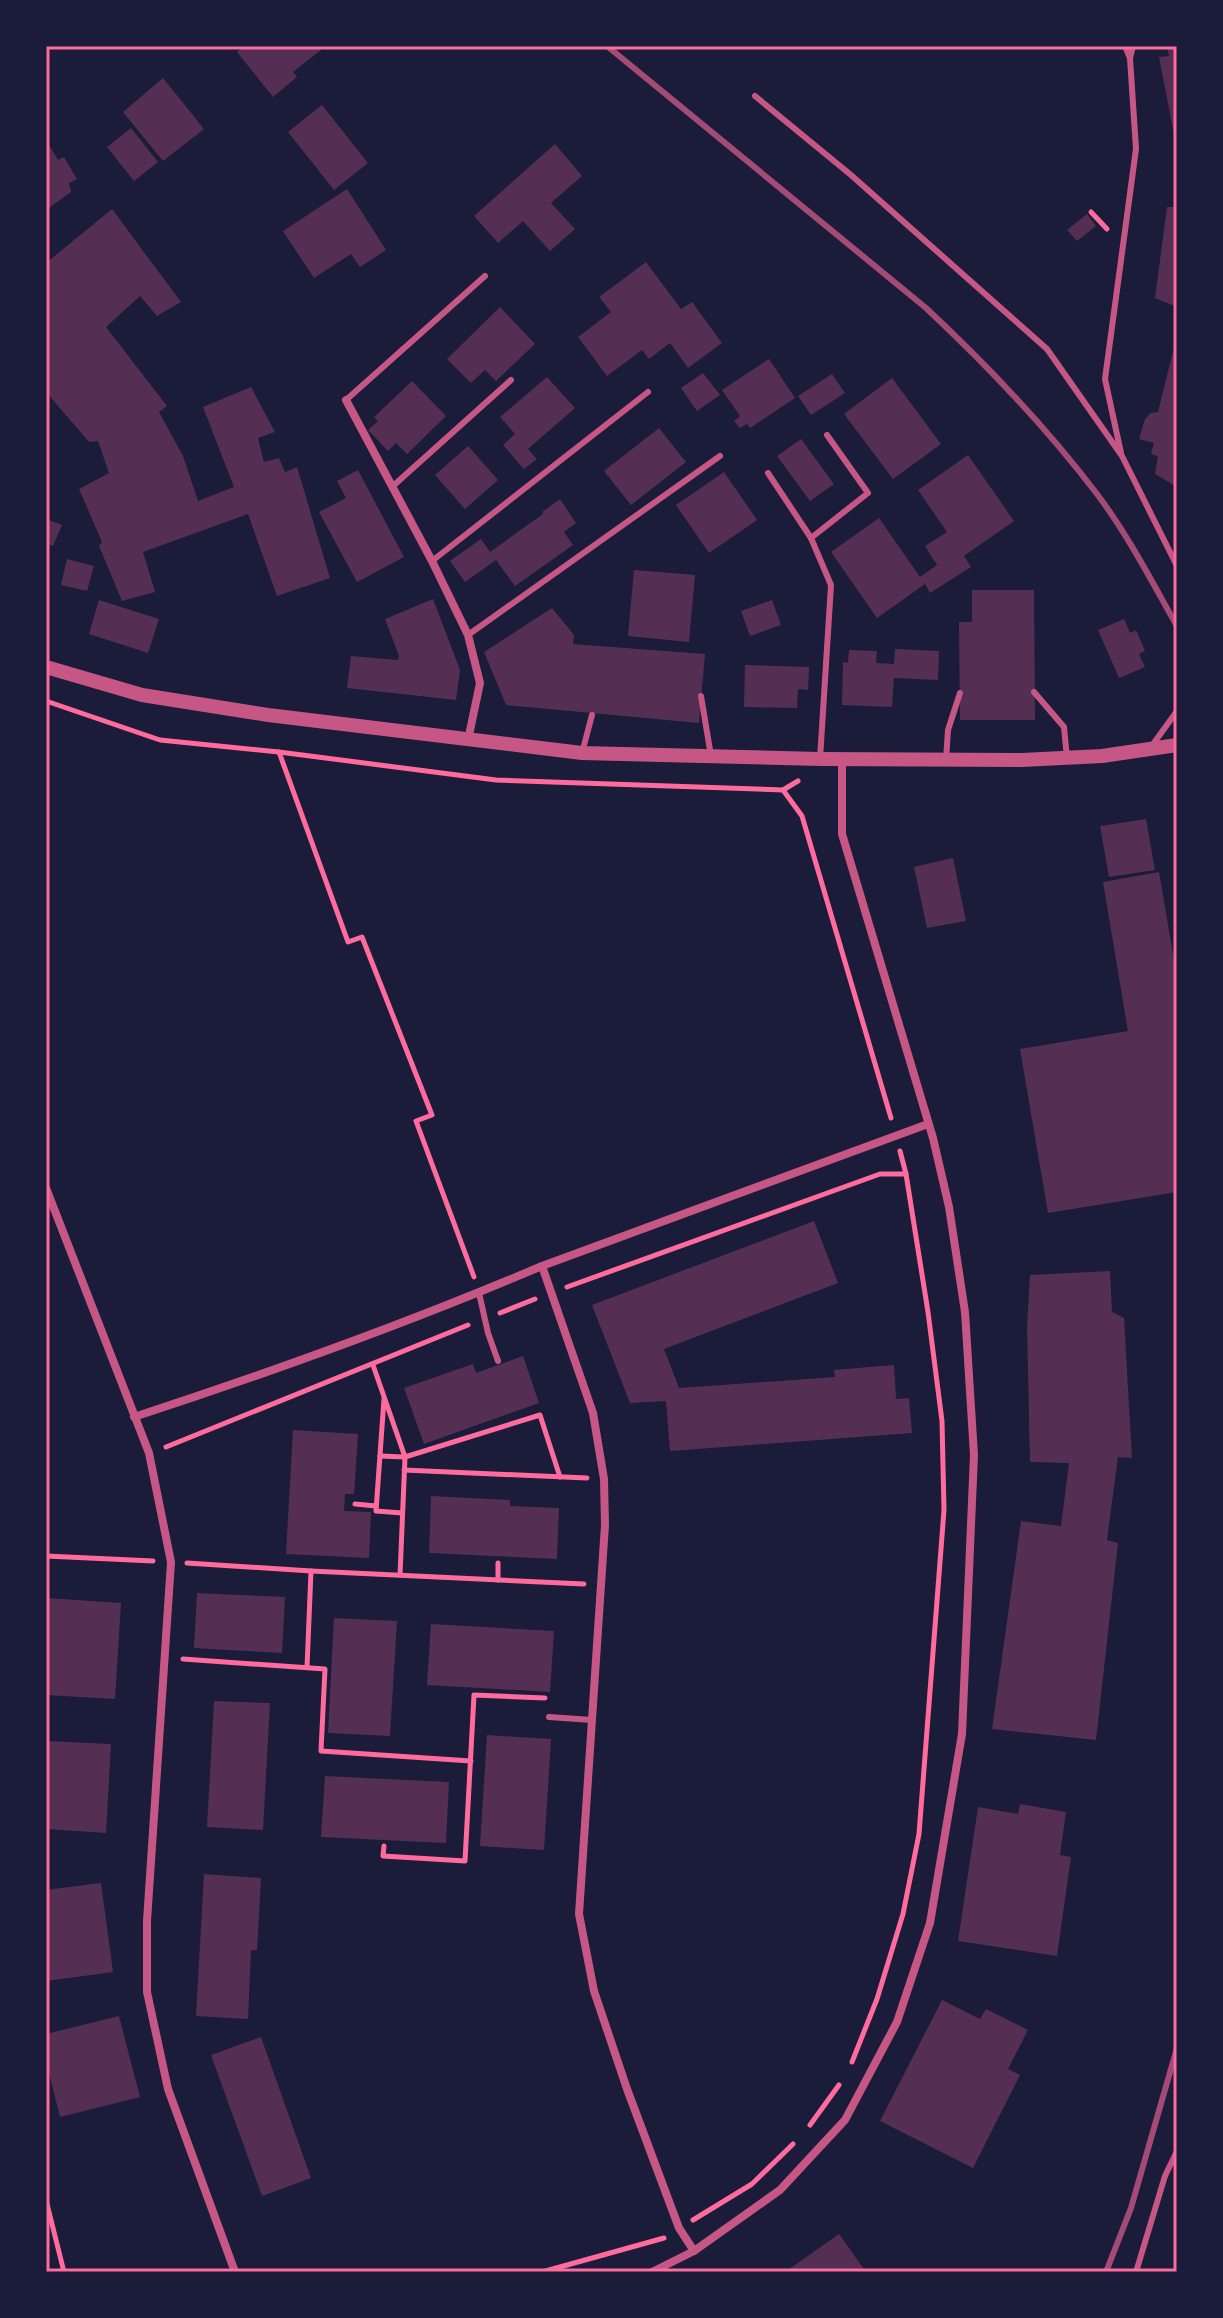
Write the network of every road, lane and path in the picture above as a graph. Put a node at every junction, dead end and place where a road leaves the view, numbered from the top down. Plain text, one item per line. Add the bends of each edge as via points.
1 (1125, 46) edge
2 (1133, 46) edge
3 (1130, 58) junction
4 (755, 96) dead end
5 (485, 276) dead end
6 (511, 380) dead end
7 (648, 392) dead end
8 (346, 400) joint
9 (827, 435) dead end
10 (720, 456) dead end
11 (1122, 456) junction
12 (768, 473) dead end
13 (393, 486) junction
14 (811, 538) junction
15 (432, 561) junction
16 (1177, 566) edge
17 (468, 635) junction
18 (46, 667) edge
19 (1034, 692) dead end
20 (960, 693) dead end
21 (701, 696) dead end
22 (46, 701) edge
23 (1177, 711) edge
24 (592, 715) dead end
25 (468, 741) junction
26 (1177, 745) edge
27 (1149, 750) junction
28 (279, 752) junction
29 (582, 753) junction
30 (711, 756) junction
31 (1067, 758) junction
32 (820, 759) junction
33 (842, 759) junction
34 (946, 760) junction
35 (806, 777) dead end
36 (783, 790) junction
37 (928, 1124) junction
38 (896, 1137) junction
39 (906, 1174) junction
40 (46, 1188) edge
41 (542, 1266) junction
42 (479, 1293) junction
43 (552, 1293) junction
44 (485, 1318) junction
45 (498, 1361) dead end
46 (373, 1365) junction
47 (384, 1396) junction
48 (134, 1417) junction
49 (149, 1453) junction
50 (380, 1456) junction
51 (405, 1457) junction
52 (404, 1470) junction
53 (560, 1477) junction
54 (571, 1477) dead end
55 (355, 1504) dead end
56 (376, 1506) junction
57 (402, 1513) junction
58 (46, 1556) edge
59 (171, 1562) junction
60 (498, 1563) dead end
61 (311, 1571) junction
62 (400, 1575) junction
63 (498, 1580) junction
64 (601, 1585) junction
65 (166, 1658) junction
66 (307, 1667) junction
67 (549, 1699) dead end
68 (549, 1717) dead end
69 (592, 1720) junction
70 (471, 1761) junction
71 (384, 1846) dead end
72 (807, 2130) dead end
73 (796, 2141) dead end
74 (1177, 2151) edge
75 (46, 2200) edge
76 (679, 2228) junction
77 (694, 2251) junction
78 (64, 2272) edge
79 (235, 2272) edge
80 (542, 2272) edge
81 (652, 2272) edge
82 (1136, 2272) edge

1 - 3 lane
2 - 3 lane
3 - 11 lane via 1136,149 1105,379
4 - 11 lane via 1047,349
5 - 8 lane
6 - 13 lane
7 - 15 lane
8 - 13 street
9 - 14 lane via 868,493
10 - 17 lane
11 - 16 lane
12 - 14 lane
13 - 15 street
14 - 32 lane via 831,585
15 - 17 street
17 - 25 street via 480,683
18 - 25 street via 142,695
19 - 31 lane via 1064,727
20 - 34 lane via 948,730
21 - 30 lane
22 - 28 path via 160,740
23 - 27 lane
24 - 29 lane
25 - 29 street
26 - 27 street
27 - 31 street
28 - 36 path via 496,780
28 - 42 path via 348,942 362,937 432,1115 416,1121
29 - 30 street
30 - 32 street
31 - 34 street
32 - 33 street
33 - 34 street
33 - 37 street via 842,834
35 - 36 path
36 - 38 path via 802,816
37 - 38 street
37 - 77 street via 949,1207 965,1312 974,1455 962,1734 930,1923 897,2022 845,2120 780,2190
38 - 39 path
38 - 41 street
39 - 43 path via 880,1174
39 - 72 path via 942,1421 944,1510 919,1834 903,1914 877,1999 847,2074
40 - 48 street
41 - 42 street
41 - 43 street
42 - 44 lane
42 - 48 street via 278,1370
43 - 44 path
43 - 64 street via 593,1413 604,1479
44 - 45 lane
44 - 46 path
46 - 47 path
46 - 49 path
47 - 50 path
47 - 51 path
48 - 49 street
49 - 59 street
50 - 51 path
50 - 56 path
51 - 52 path
51 - 53 path via 540,1415
52 - 53 path
52 - 57 path
53 - 54 path
55 - 56 path
56 - 57 path via 376,1511
57 - 62 path
58 - 59 path
59 - 61 path
59 - 65 street
60 - 63 path
61 - 62 path
61 - 66 path
62 - 63 path
63 - 64 path
64 - 69 street
65 - 66 path
65 - 79 street via 147,1921 147,1992 168,2089
66 - 70 path via 325,1669 321,1751
67 - 70 path via 474,1695
68 - 69 lane
69 - 76 street via 579,1914 594,1991
70 - 71 path via 465,1861 383,1856
73 - 76 path via 752,2184
74 - 82 lane
75 - 78 path
76 - 77 street
76 - 80 path via 661,2239
77 - 81 street

